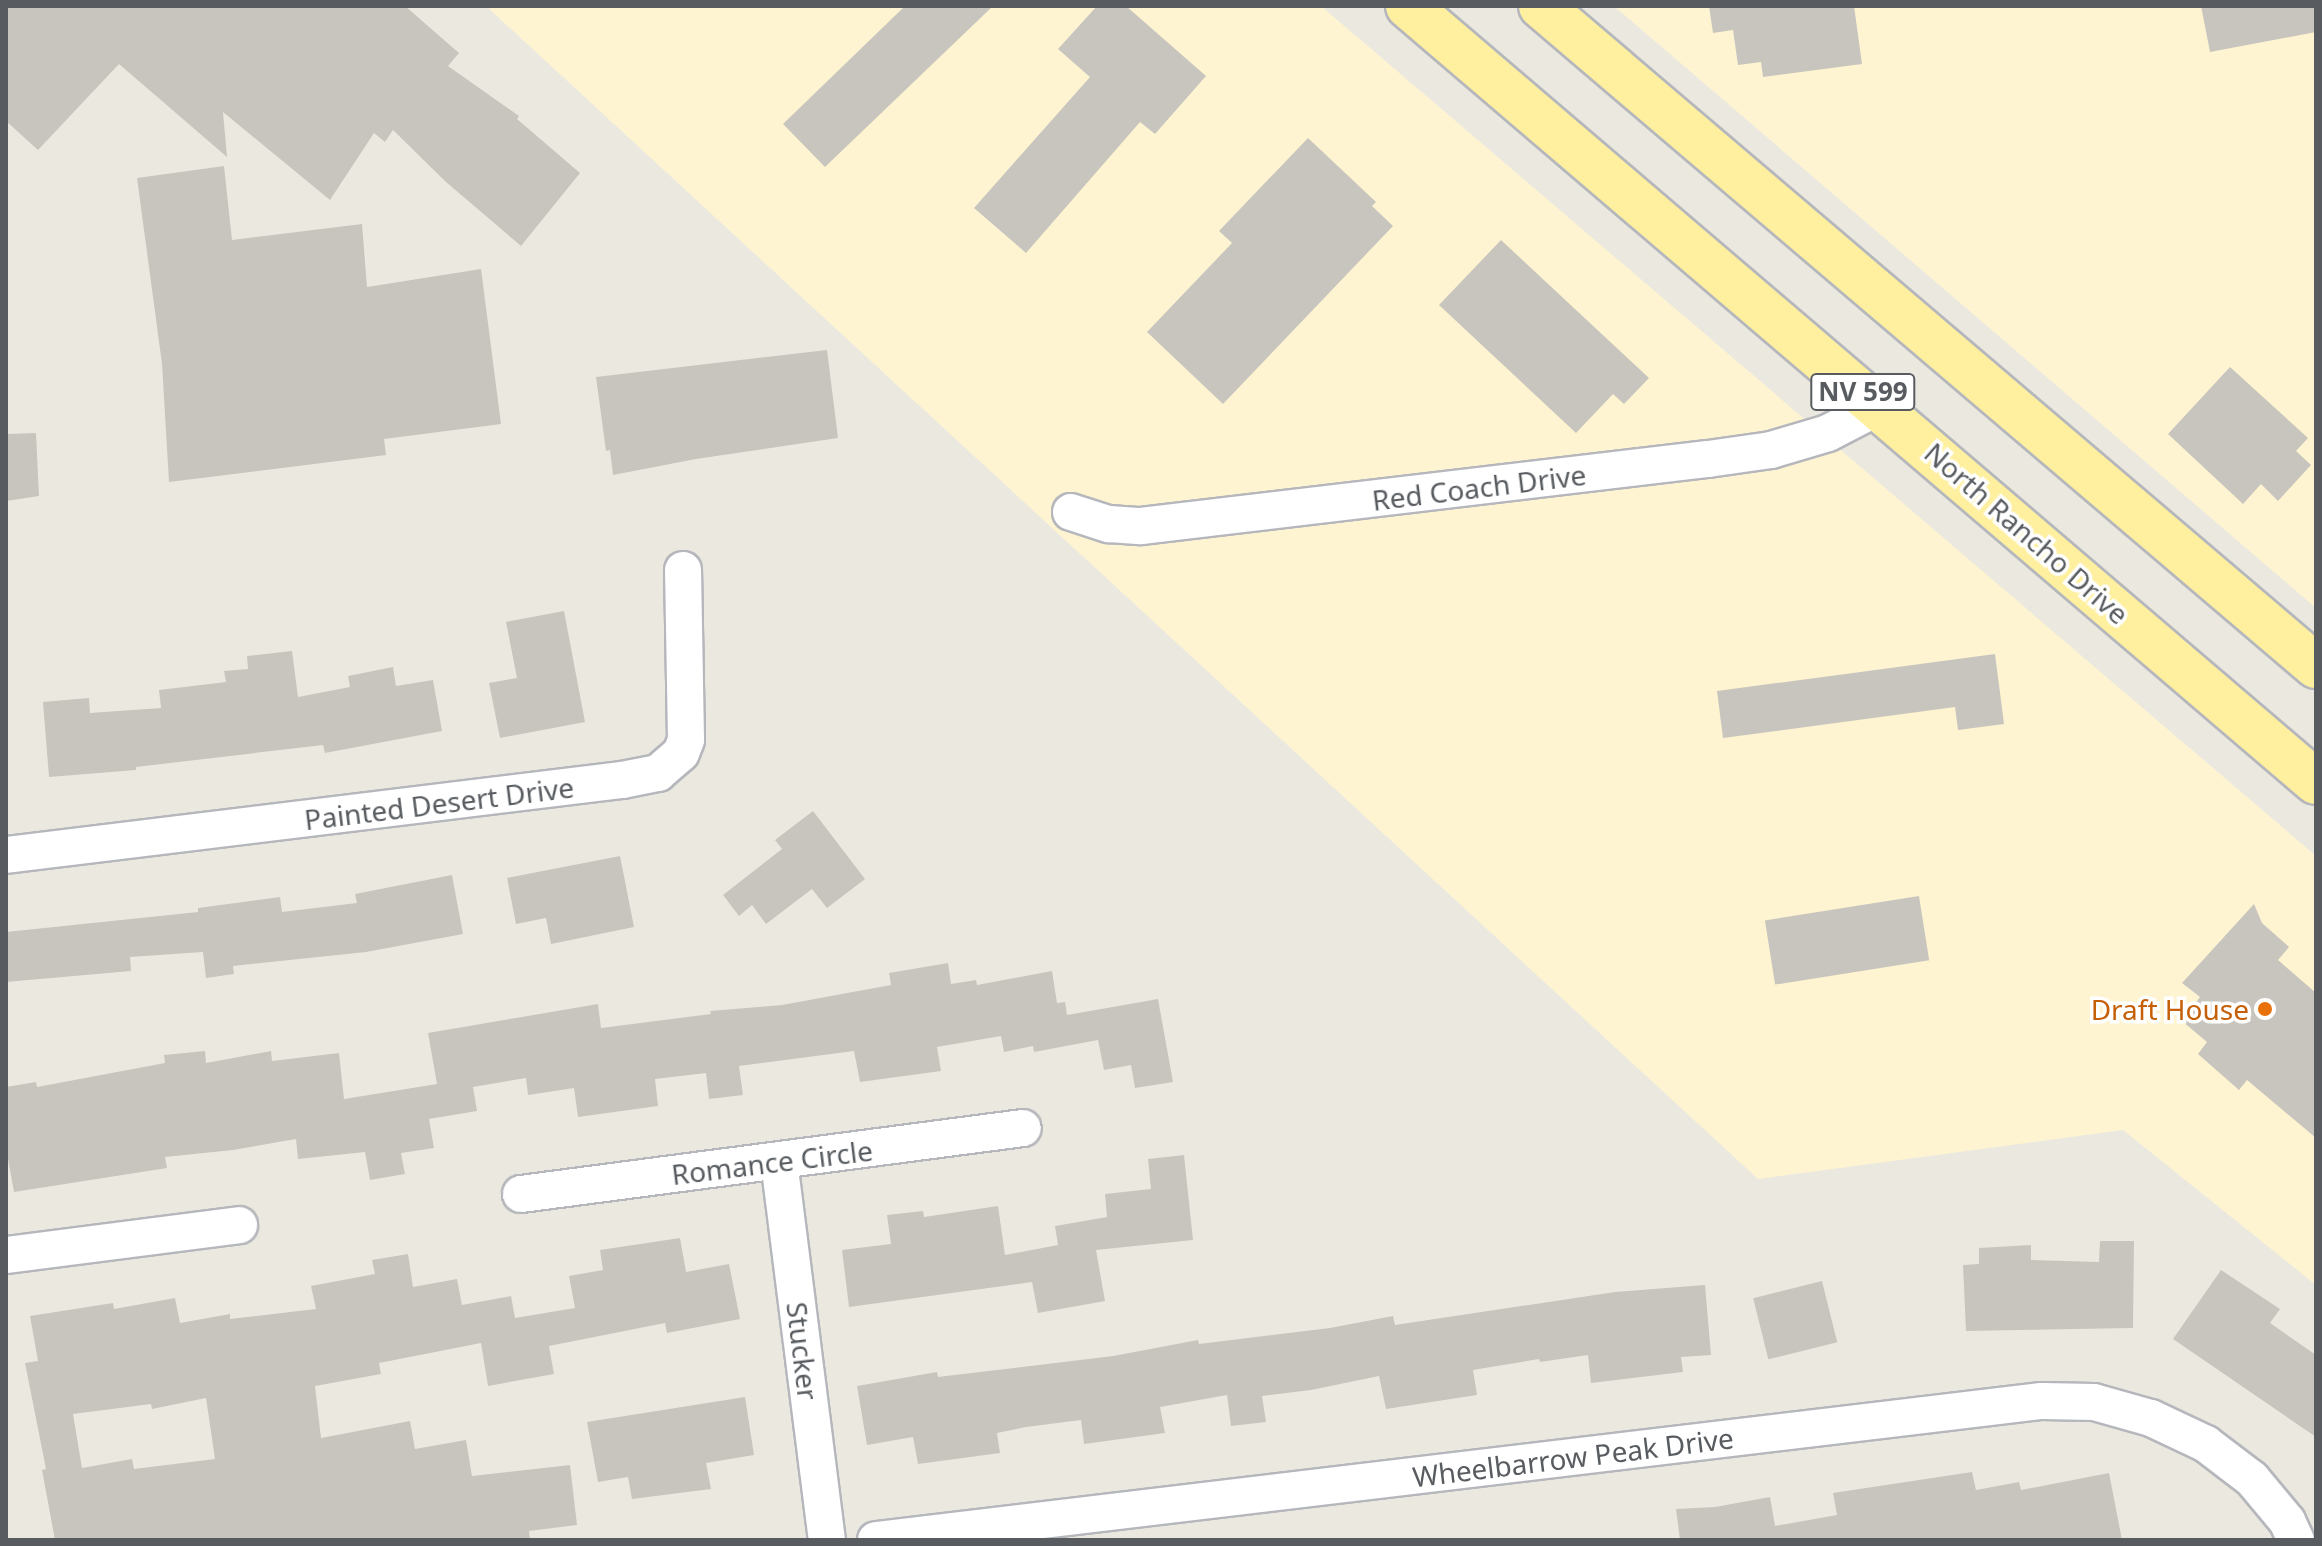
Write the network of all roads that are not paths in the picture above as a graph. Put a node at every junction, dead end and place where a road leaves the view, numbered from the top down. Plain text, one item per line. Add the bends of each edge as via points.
1 (1408, 6) edge
2 (1507, 6) edge
3 (1555, 18) edge
4 (1880, 406) junction
5 (1071, 512) dead end
6 (683, 570) dead end
7 (2316, 666) edge
8 (2316, 782) edge
9 (6, 855) edge
10 (1023, 1128) dead end
11 (779, 1161) junction
12 (521, 1194) dead end
13 (239, 1225) dead end
14 (6, 1255) edge
15 (827, 1540) edge
16 (876, 1540) edge
17 (2296, 1540) edge

1 - 4 main road, North Rancho Drive / NV 599
2 - 3 main road
3 - 7 main road, NV 599
4 - 5 street, Red Coach Drive via 1828,433 1771,450 1693,461 1141,526 1109,524
4 - 8 main road, North Rancho Drive / NV 599
6 - 9 street, Painted Desert Drive via 686,740 681,753 658,773
10 - 11 street, Romance Circle
11 - 12 street, Romance Circle
11 - 15 street, Stucker
13 - 14 street
16 - 17 street, Wheelbarrow Peak Drive via 2042,1401 2094,1402 2151,1418 2206,1444 2252,1479

